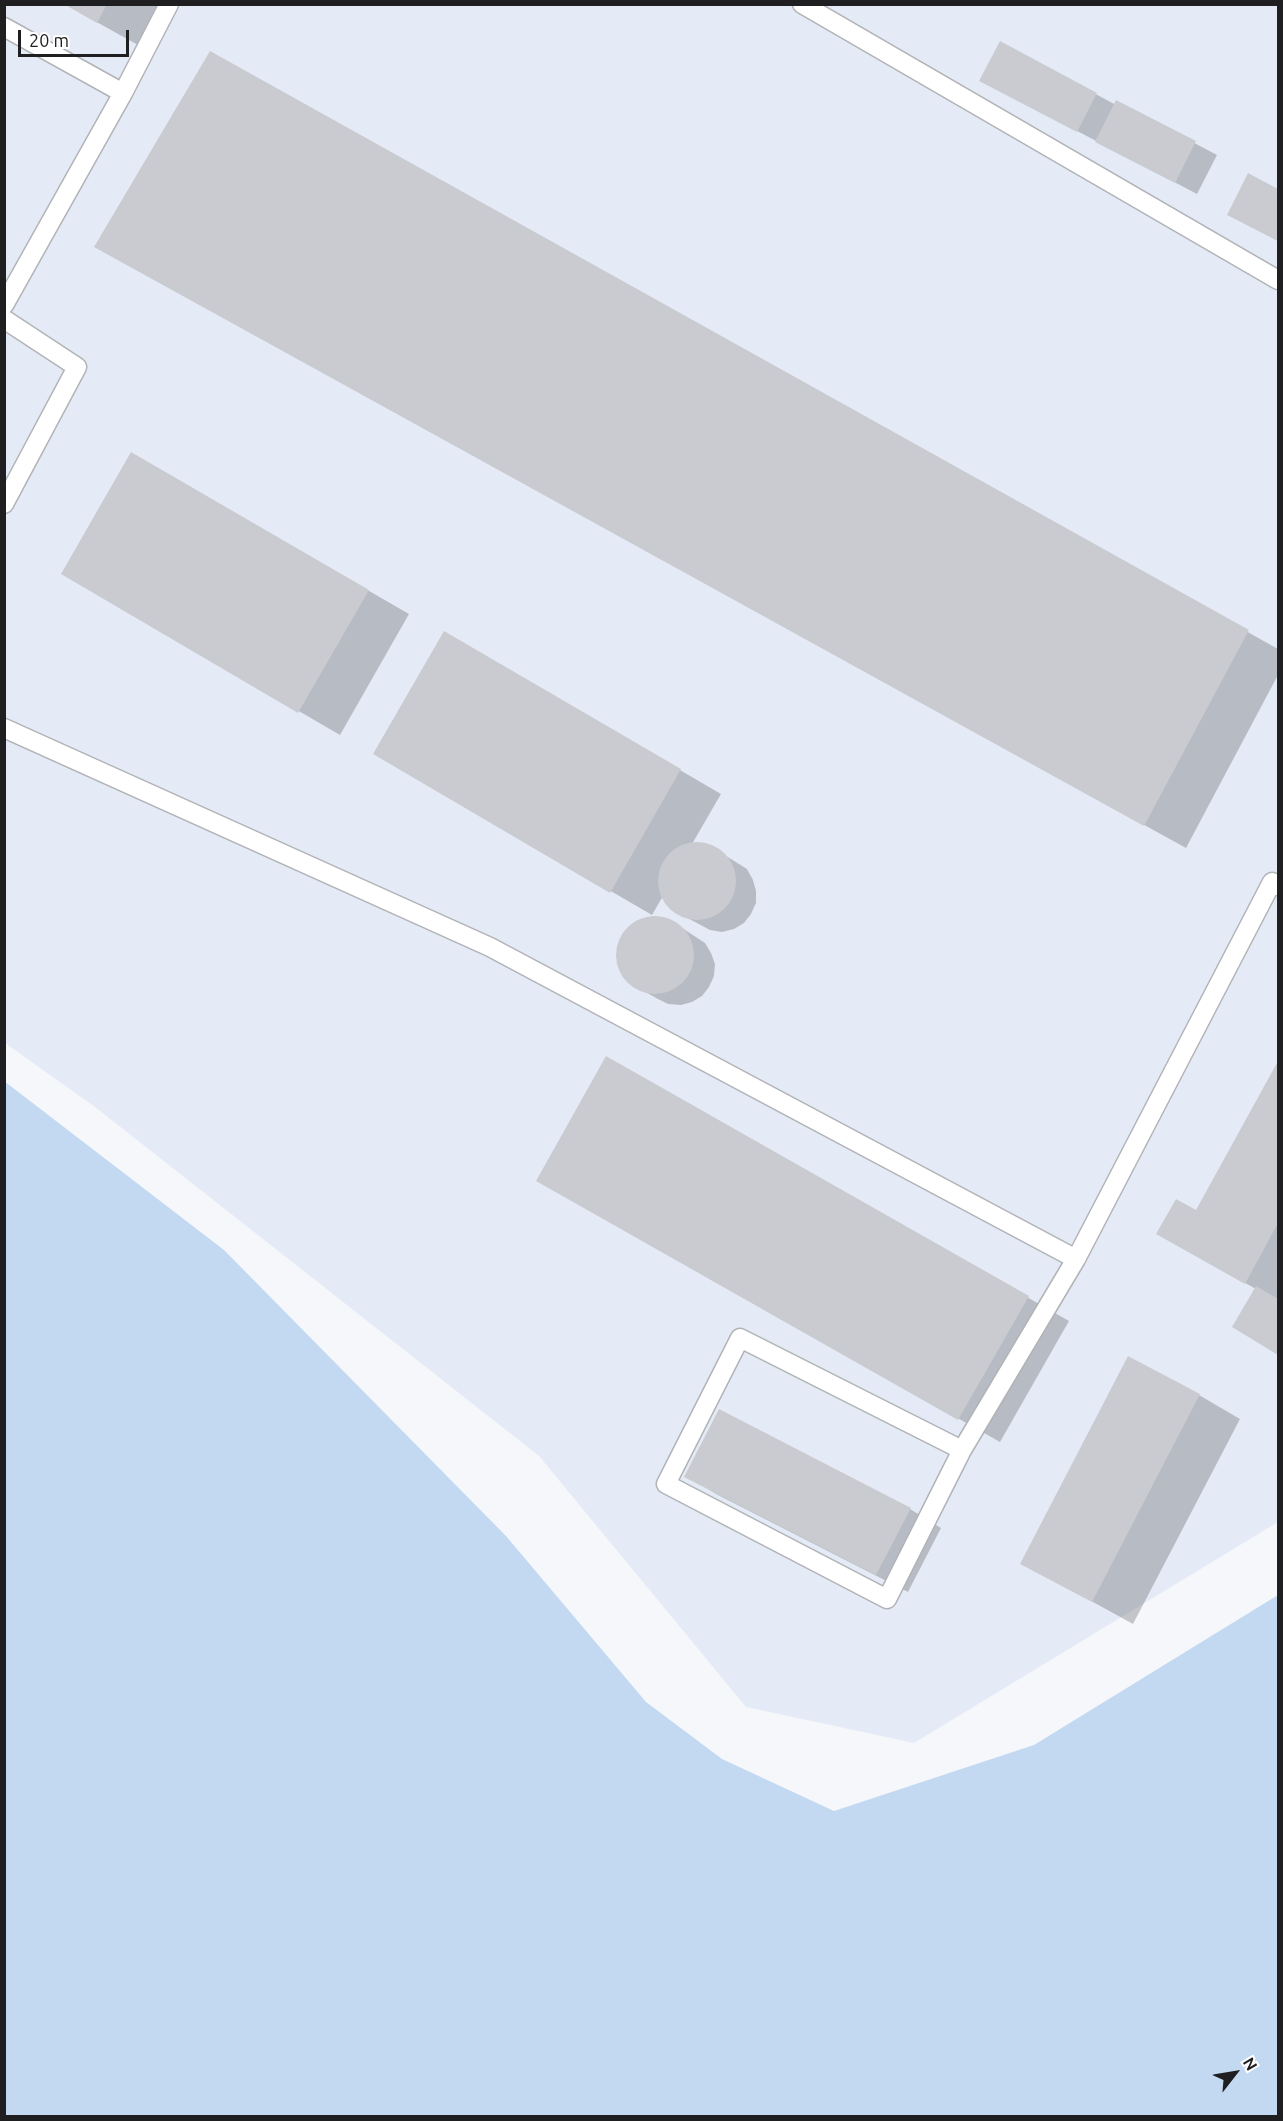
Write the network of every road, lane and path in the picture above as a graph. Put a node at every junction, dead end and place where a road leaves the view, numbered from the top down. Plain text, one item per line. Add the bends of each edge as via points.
1 (169, 4) edge
2 (802, 4) edge
3 (4, 27) edge
4 (123, 93) junction
5 (1278, 280) edge
6 (4, 305) edge
7 (4, 320) edge
8 (4, 504) edge
9 (4, 728) edge
10 (1276, 880) edge
11 (1076, 1259) junction
12 (962, 1450) junction

1 - 4 lane
2 - 5 lane
3 - 4 lane
4 - 6 lane
7 - 8 lane via 77,368
9 - 11 lane via 490,947
10 - 11 lane
11 - 12 lane
12 - 12 lane via 887,1599 666,1484 740,1338

